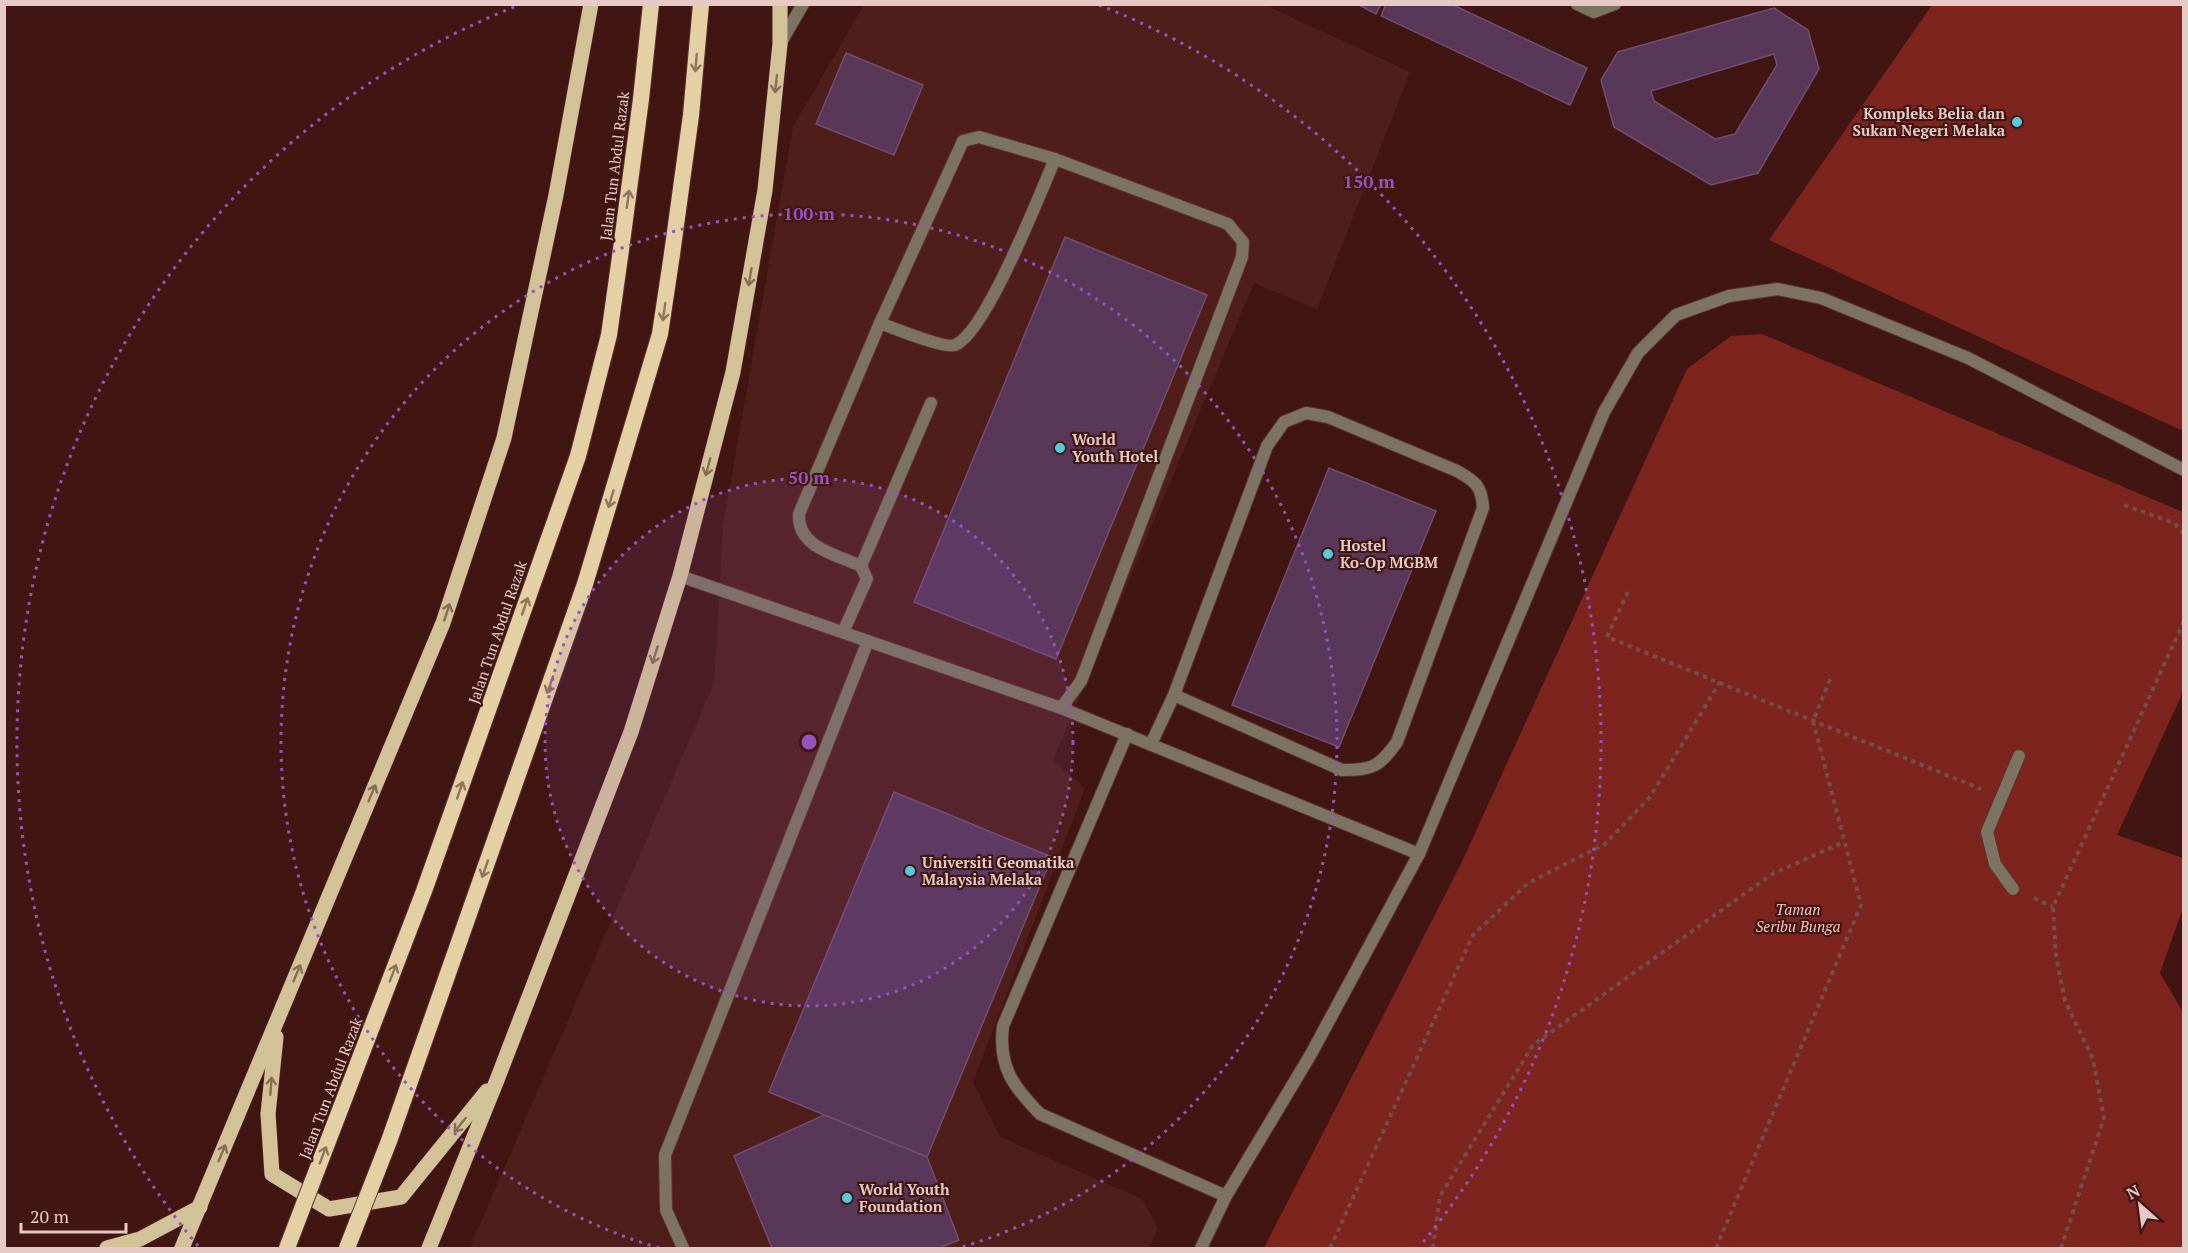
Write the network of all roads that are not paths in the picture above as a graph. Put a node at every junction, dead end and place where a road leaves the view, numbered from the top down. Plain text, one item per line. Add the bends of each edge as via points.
1 (591, 4) edge
2 (651, 4) edge
3 (701, 4) edge
4 (780, 4) edge
5 (803, 4) edge
6 (1577, 4) edge
7 (1615, 4) edge
8 (780, 44) junction
9 (1055, 159) junction
10 (880, 323) junction
11 (931, 403) dead end
12 (2184, 470) edge
13 (861, 566) junction
14 (680, 576) junction
15 (843, 633) junction
16 (868, 641) junction
17 (1174, 694) junction
18 (1061, 708) junction
19 (1127, 734) junction
20 (1151, 744) junction
21 (2019, 756) dead end
22 (1419, 854) junction
23 (2013, 889) dead end
24 (277, 1022) junction
25 (497, 1080) junction
26 (1226, 1196) junction
27 (200, 1207) junction
28 (107, 1248) edge
29 (182, 1248) edge
30 (287, 1248) edge
31 (347, 1248) edge
32 (429, 1248) edge
33 (683, 1248) edge
34 (1201, 1248) edge

24 -> 1 main road via 443,623 504,438 556,195
30 -> 2 highway, Jalan Tun Abdul Razak, bridge via 424,891 578,456 609,336
3 -> 31 highway, bridge via 691,115 660,334 585,584 389,1141
4 - 8 main road
5 - 8 street
6 - 7 street via 1594,12
8 -> 14 main road via 765,190 733,372
9 - 10 street via 1004,276 970,334 954,345 942,344
9 - 10 street via 979,137 963,141
9 - 18 street via 1228,224 1242,242 1242,257 1081,681
10 - 13 street via 799,514 799,526 810,543
11 - 13 street
12 - 22 street via 1968,358 1821,298 1778,289 1729,296 1676,315 1638,353 1604,412
13 - 15 street via 867,579
14 - 15 street
14 -> 25 main road via 631,732
15 - 16 street
16 - 18 street
16 - 33 street via 665,1155 666,1210
17 - 17 street via 1267,446 1284,422 1306,413 1328,417 1474,480 1482,493 1484,508 1397,742 1385,759 1366,770 1342,770
17 - 20 street
18 - 19 street
19 - 20 street
19 - 26 street via 1003,1026 1000,1047 1021,1094 1041,1114
20 - 22 street
21 - 23 street via 1987,832 1995,864
22 - 26 street via 1311,1054
25 -> 24 main road via 401,1197 329,1209 272,1174 268,1114
27 -> 24 main road
25 - 32 main road
26 - 34 street
27 - 28 main road via 140,1239
27 - 29 main road

